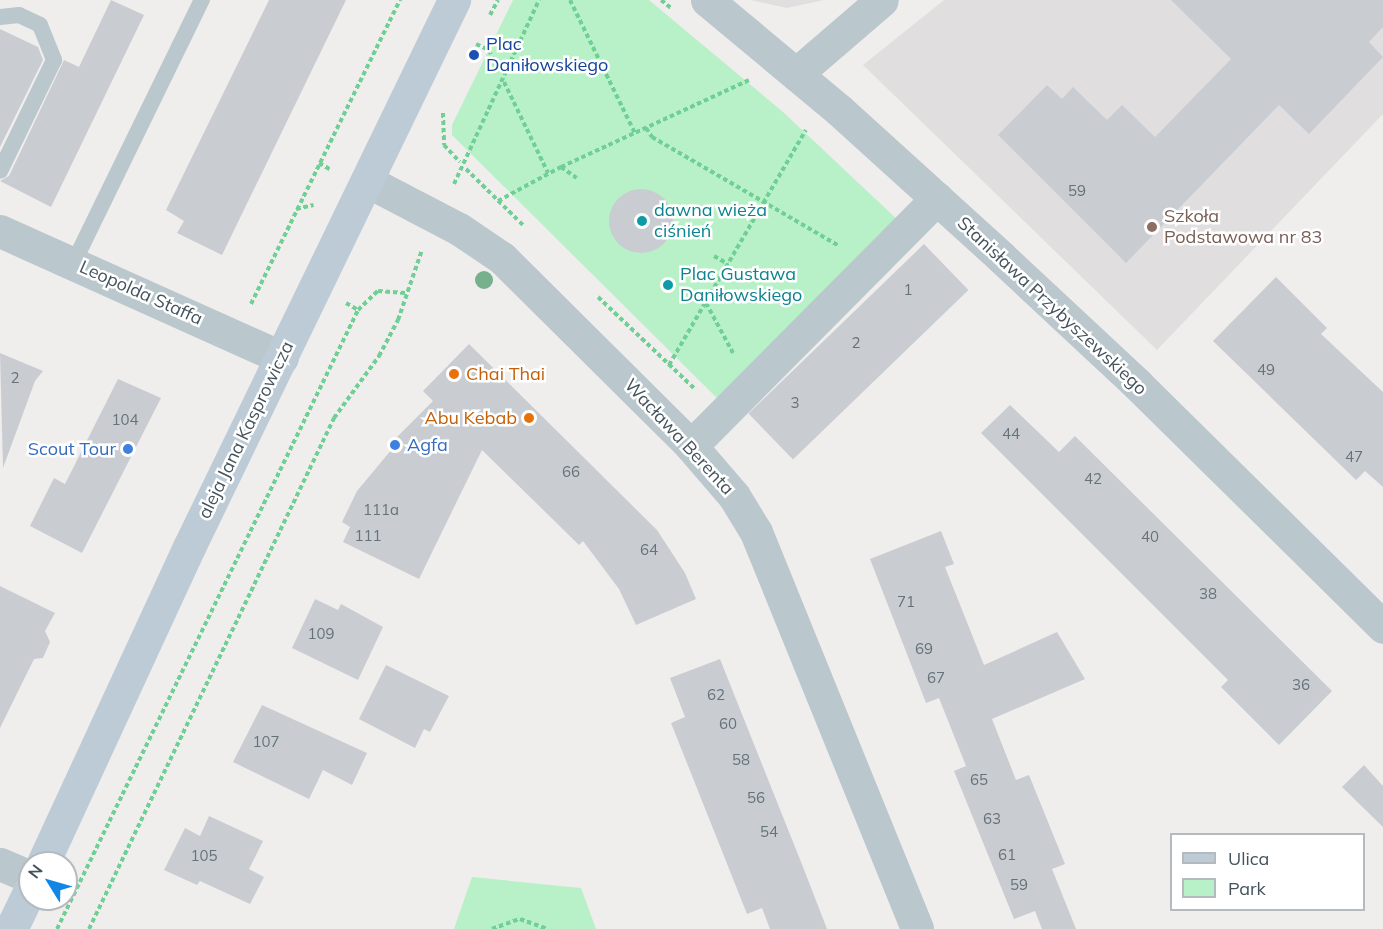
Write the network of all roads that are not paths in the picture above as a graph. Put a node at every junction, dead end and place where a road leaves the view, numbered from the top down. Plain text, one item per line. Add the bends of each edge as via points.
1 (202, 0) edge
2 (454, 0) edge
3 (707, 0) edge
4 (882, 0) edge
5 (0, 17) edge
6 (796, 74) junction
7 (0, 171) edge
8 (367, 182) junction
9 (937, 198) junction
10 (0, 231) edge
11 (74, 262) junction
12 (282, 358) junction
13 (691, 446) junction
14 (1383, 627) edge
15 (49, 851) edge
16 (0, 864) edge
17 (18, 872) edge
18 (20, 911) edge
19 (11, 929) edge
20 (917, 929) edge

1 - 11 lane
2 - 8 street, aleja Jana Kasprowicza
3 - 6 street, Stanisława Przybyszewskiego
4 - 6 street
5 - 7 lane via 19,15 40,25 54,60
6 - 9 street, Stanisława Przybyszewskiego
8 - 12 street, aleja Jana Kasprowicza
8 - 13 street, Wacława Berenta via 459,229 502,258
9 - 13 street
9 - 14 street, Stanisława Przybyszewskiego via 1137,384
10 - 11 street, Leopolda Staffa
11 - 12 street, Leopolda Staffa
12 - 15 street, aleja Jana Kasprowicza
13 - 20 street, Wacława Berenta via 734,496 756,531
16 - 17 street
18 - 19 street

